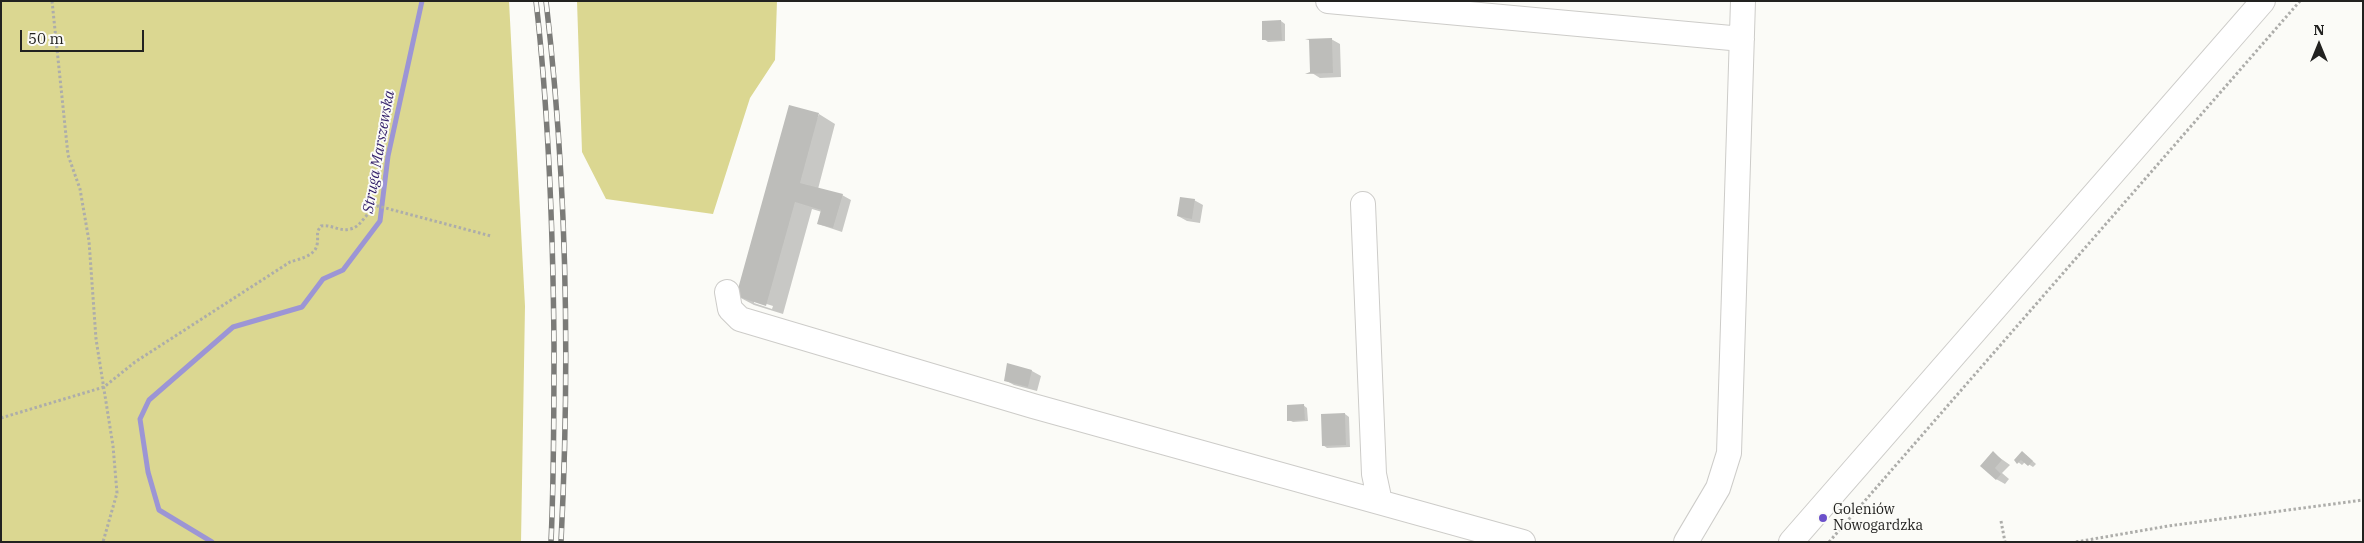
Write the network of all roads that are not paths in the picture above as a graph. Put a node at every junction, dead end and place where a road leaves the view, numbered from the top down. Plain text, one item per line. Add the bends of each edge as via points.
1 (1328, 1) edge
2 (1743, 1) edge
3 (2263, 1) edge
4 (1742, 39) junction
5 (1363, 204) dead end
6 (727, 292) dead end
7 (1380, 502) junction
8 (1523, 542) edge
9 (1686, 542) edge
10 (1791, 542) edge

1 - 4 street
2 - 4 street
3 - 10 street
4 - 9 street via 1729,453 1718,488
5 - 7 street via 1374,474
6 - 7 street via 730,309 740,319 1033,406
7 - 8 street

